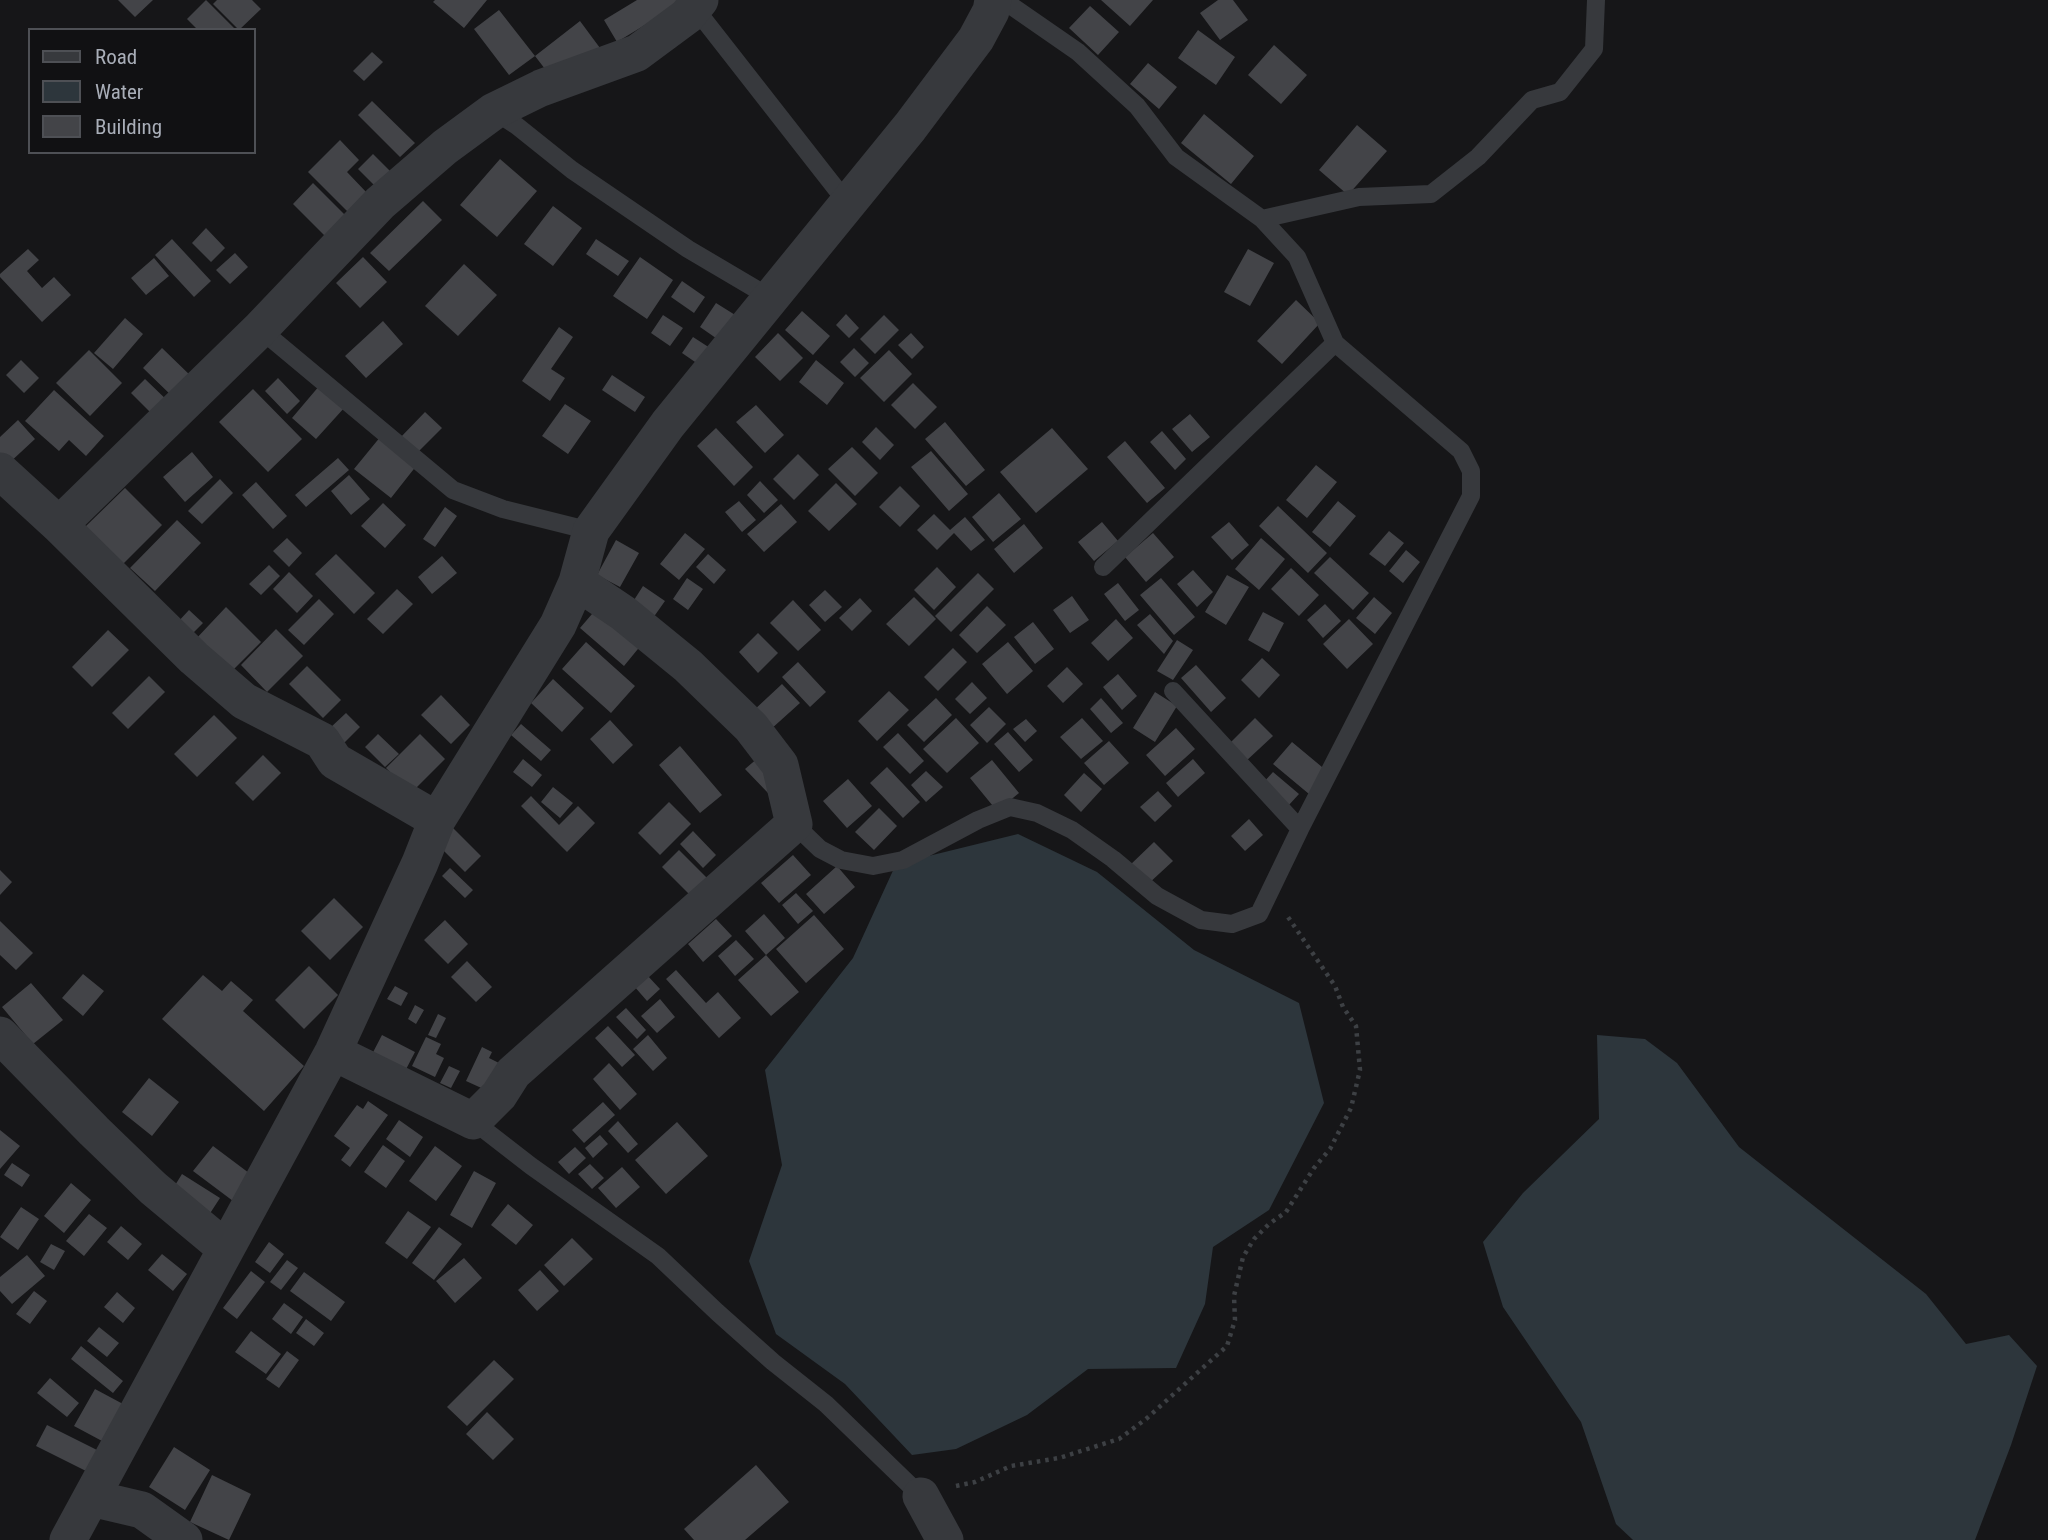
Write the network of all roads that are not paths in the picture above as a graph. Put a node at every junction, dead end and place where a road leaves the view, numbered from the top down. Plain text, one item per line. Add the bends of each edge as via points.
1 (993, 0) edge
2 (1003, 0) edge
3 (1596, 0) edge
4 (697, 4) edge
5 (494, 111) junction
6 (848, 204) junction
7 (1262, 219) junction
8 (771, 298) junction
9 (260, 329) junction
10 (1335, 343) junction
11 (0, 471) edge
12 (59, 525) junction
13 (591, 531) junction
14 (1103, 567) dead end
15 (577, 582) junction
16 (1173, 691) dead end
17 (437, 820) junction
18 (794, 824) junction
19 (1300, 830) junction
20 (0, 1035) edge
21 (333, 1052) junction
22 (473, 1121) junction
23 (225, 1248) junction
24 (921, 1496) joint
25 (91, 1498) junction
26 (68, 1540) edge
27 (184, 1540) edge
28 (945, 1540) edge

1 - 6 street via 975,39
2 - 7 lane via 1088,61 1137,106 1176,157
3 - 7 lane via 1594,49 1560,92 1532,100 1478,157 1431,194 1359,197
4 - 5 street via 637,53 541,88
4 - 6 lane
5 - 8 lane via 688,249
5 - 9 street via 445,146 380,203
6 - 8 street
7 - 10 lane via 1297,257
8 - 13 street via 668,424
9 - 12 street
9 - 13 lane via 453,490 503,509
10 - 14 lane
10 - 19 lane via 1461,451 1471,471 1471,495
11 - 12 street
12 - 17 street via 194,659 244,701 322,741 335,761
13 - 15 street
15 - 17 street via 558,625
15 - 18 street via 688,666 751,727 780,765
16 - 19 lane
17 - 21 street
18 - 19 lane via 820,849 841,860 873,866 903,860 1010,807 1037,813 1114,859 1157,896 1201,920 1232,924 1259,914
18 - 22 street via 513,1073
20 - 23 street via 153,1188
21 - 22 street
21 - 23 street
22 - 24 lane via 658,1256 826,1404
23 - 25 street
24 - 28 street
25 - 26 street
25 - 27 street via 142,1510

